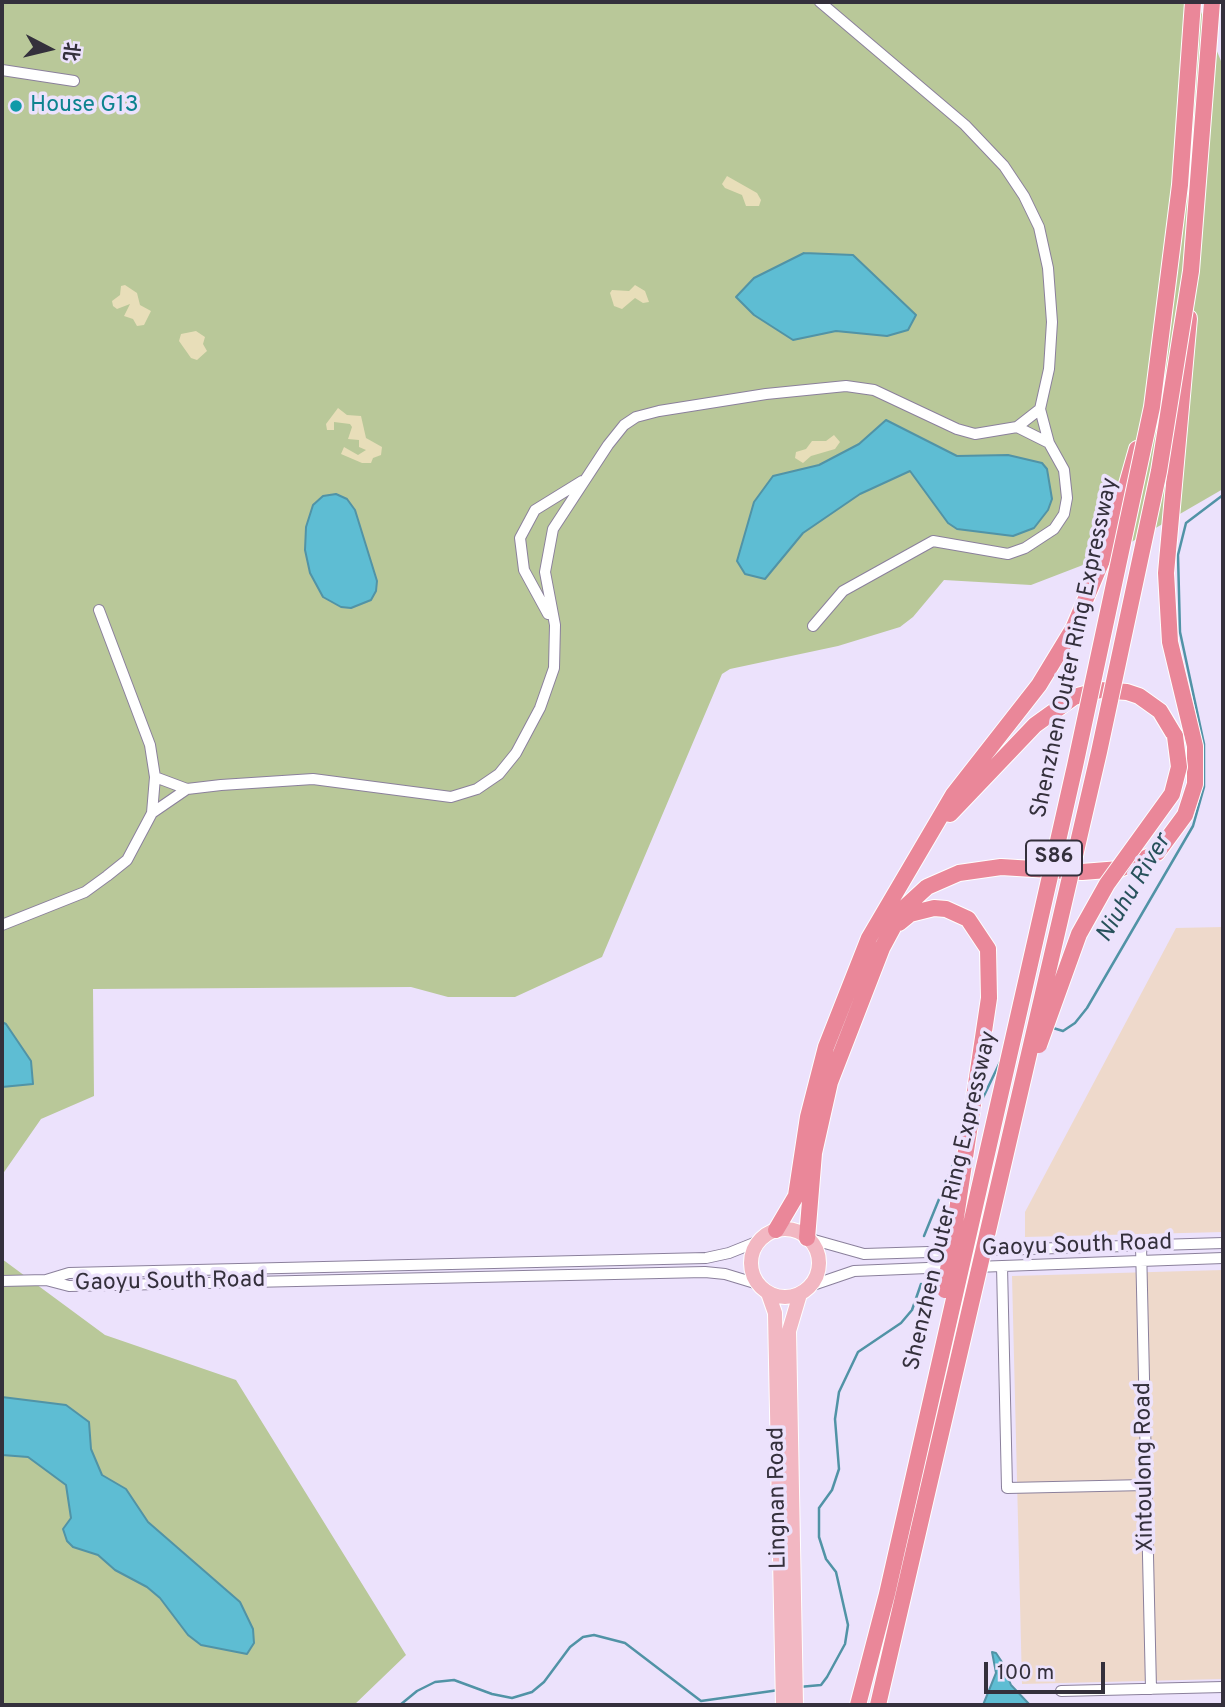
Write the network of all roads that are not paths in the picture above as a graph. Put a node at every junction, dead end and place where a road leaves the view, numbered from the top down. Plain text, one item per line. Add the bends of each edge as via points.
1 (820, 2) edge
2 (1193, 2) edge
3 (1212, 2) edge
4 (2, 71) edge
5 (74, 81) dead end
6 (1191, 271) junction
7 (1152, 407) junction
8 (1040, 409) junction
9 (1017, 427) junction
10 (1049, 443) junction
11 (586, 479) junction
12 (99, 610) dead end
13 (555, 625) junction
14 (813, 626) dead end
15 (155, 777) junction
16 (187, 789) junction
17 (152, 813) junction
18 (927, 839) junction
19 (2, 925) edge
20 (890, 932) junction
21 (1004, 1154) junction
22 (776, 1230) junction
23 (807, 1238) junction
24 (759, 1241) junction
25 (1223, 1243) edge
26 (1141, 1245) junction
27 (1223, 1258) edge
28 (1142, 1261) junction
29 (1002, 1266) junction
30 (46, 1280) junction
31 (2, 1282) edge
32 (763, 1289) junction
33 (805, 1290) junction
34 (926, 1413) junction
35 (1146, 1485) junction
36 (788, 1666) junction
37 (1223, 1687) edge
38 (1151, 1689) junction
39 (1061, 1691) dead end
40 (783, 1705) edge
41 (796, 1705) edge
42 (858, 1705) edge
43 (878, 1705) edge

1 - 8 street via 965,125 1004,166 1024,196 1039,228 1048,268 1052,322
2 - 7 highway, Shenzhen Outer Ring Expressway / S86, bridge via 1180,186
3 - 6 highway, Shenzhen Outer Ring Expressway / S86, bridge
4 - 5 street
6 - 20 highway, bridge via 1166,598 1196,767 1185,815 1157,853 1120,869 1001,867 959,873 915,896
6 - 21 highway, Shenzhen Outer Ring Expressway / S86, bridge via 1159,471 1097,764
7 - 18 highway, bridge via 1097,576 1073,629 1039,685 968,774
7 - 34 highway, Shenzhen Outer Ring Expressway / S86, bridge via 1075,766
8 - 9 street
8 - 10 street
9 - 10 street
9 - 11 street via 975,434 874,390 808,388 636,417 624,425
10 - 14 street via 1064,470 1067,498 1064,514 1040,541 1008,554 933,541 843,591
11 - 13 street via 558,519 547,550 545,583
11 - 13 street via 536,510 520,538 524,570
12 - 15 street via 143,720
13 - 16 street via 554,668 540,708 508,764 477,789 437,797 298,779
15 - 16 street
15 - 17 street
16 - 17 street
17 - 19 street via 127,860 107,876 85,892
18 - 21 highway, bridge via 1023,735 1074,696 1100,690 1139,696 1160,711 1175,736 1179,767 1172,794 1107,884 1079,934
18 - 22 highway via 869,938 825,1047 796,1196
20 - 23 highway via 828,1091 812,1166
20 - 34 highway, bridge via 909,914 946,909 968,919 988,949 989,998
21 - 43 highway, Shenzhen Outer Ring Expressway / S86, bridge
22 - 23 main road
22 - 24 main road
23 - 26 street, Gaoyu South Road via 864,1254
23 - 33 main road via 819,1261 817,1274
24 - 30 street, Gaoyu South Road via 706,1258 69,1273
24 - 32 main road via 751,1266
25 - 26 street, Gaoyu South Road
26 - 28 street, Xintoulong Road
27 - 28 street, Gaoyu South Road
28 - 29 street, Gaoyu South Road
28 - 35 street, Xintoulong Road
29 - 33 street, Gaoyu South Road via 864,1270 835,1276
29 - 35 street via 1006,1488
30 - 31 street
30 - 32 street, Gaoyu South Road via 69,1286 705,1272 725,1274
32 - 33 main road via 780,1297
32 - 36 main road, Lingnan Road via 775,1313
33 - 36 main road, Lingnan Road via 789,1331
34 - 42 highway, Shenzhen Outer Ring Expressway / S86, bridge
35 - 38 street, Xintoulong Road
36 - 40 main road, Lingnan Road
36 - 41 main road, Lingnan Road
37 - 38 street
38 - 39 street

